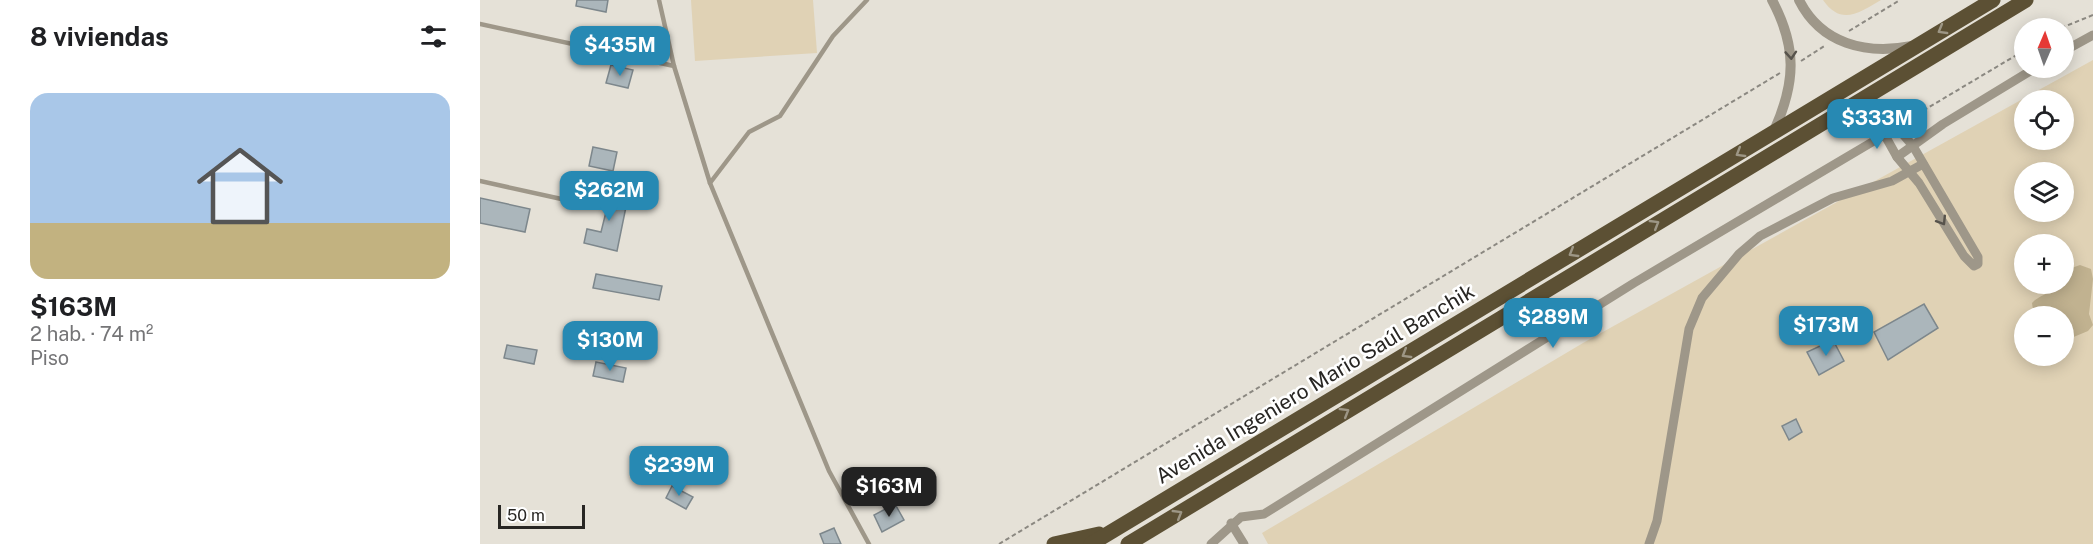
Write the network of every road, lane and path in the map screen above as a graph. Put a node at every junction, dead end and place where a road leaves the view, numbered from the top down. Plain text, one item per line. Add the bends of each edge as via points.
1 (659, 0) edge
2 (867, 0) edge
3 (1772, 0) edge
4 (1799, 0) edge
5 (1900, 0) edge
6 (1993, 0) edge
7 (2026, 0) edge
8 (2093, 15) edge
9 (2074, 23) edge
10 (480, 24) edge
11 (2093, 35) edge
12 (1836, 39) junction
13 (1915, 45) junction
14 (2074, 45) edge
15 (2014, 57) edge
16 (674, 66) junction
17 (1792, 66) junction
18 (2019, 78) edge
19 (1863, 98) junction
20 (1875, 112) junction
21 (1897, 127) junction
22 (1774, 133) junction
23 (1884, 135) junction
24 (1914, 146) junction
25 (1897, 157) junction
26 (1923, 164) junction
27 (1909, 173) junction
28 (480, 181) edge
29 (710, 183) junction
30 (566, 200) dead end
31 (1231, 523) junction
32 (1119, 527) junction
33 (869, 544) edge
34 (999, 544) edge
35 (1054, 544) edge
36 (1091, 544) edge
37 (1128, 544) edge
38 (1211, 544) edge
39 (1244, 544) edge
40 (1649, 544) edge

1 - 16 lane
2 - 29 lane via 833,36 780,116 749,132
3 -> 17 street via 1790,44
4 - 12 street via 1820,29
5 - 12 path
6 -> 13 highway, Avenida Ingeniero Mario Saúl Banchik
7 - 19 highway, Avenida Ingeniero Mario Saúl Banchik
8 - 9 path
10 - 16 lane
11 - 14 street
12 - 13 street via 1882,51
12 - 17 path
13 - 22 highway, Avenida Ingeniero Mario Saúl Banchik
15 - 21 path
16 - 29 lane
17 - 22 street via 1789,90
17 - 34 path
18 - 24 street
19 - 20 street
37 -> 19 highway, Avenida Ingeniero Mario Saúl Banchik
20 - 21 street
20 - 23 street
21 - 24 street
22 -> 32 highway, Avenida Ingeniero Mario Saúl Banchik
23 - 25 street
23 - 31 street via 1634,283 1264,514 1241,517
24 - 25 street
24 - 26 street
25 - 27 street
26 - 27 street
27 -> 26 street via 1969,263 1978,264 1978,257
27 - 40 street via 1833,198 1760,236 1739,254 1702,298 1689,329 1657,521
28 - 30 lane
29 - 33 lane via 829,471
31 - 38 street
31 - 39 street
32 - 35 highway via 1074,542
32 - 36 highway, Avenida Ingeniero Mario Saúl Banchik

